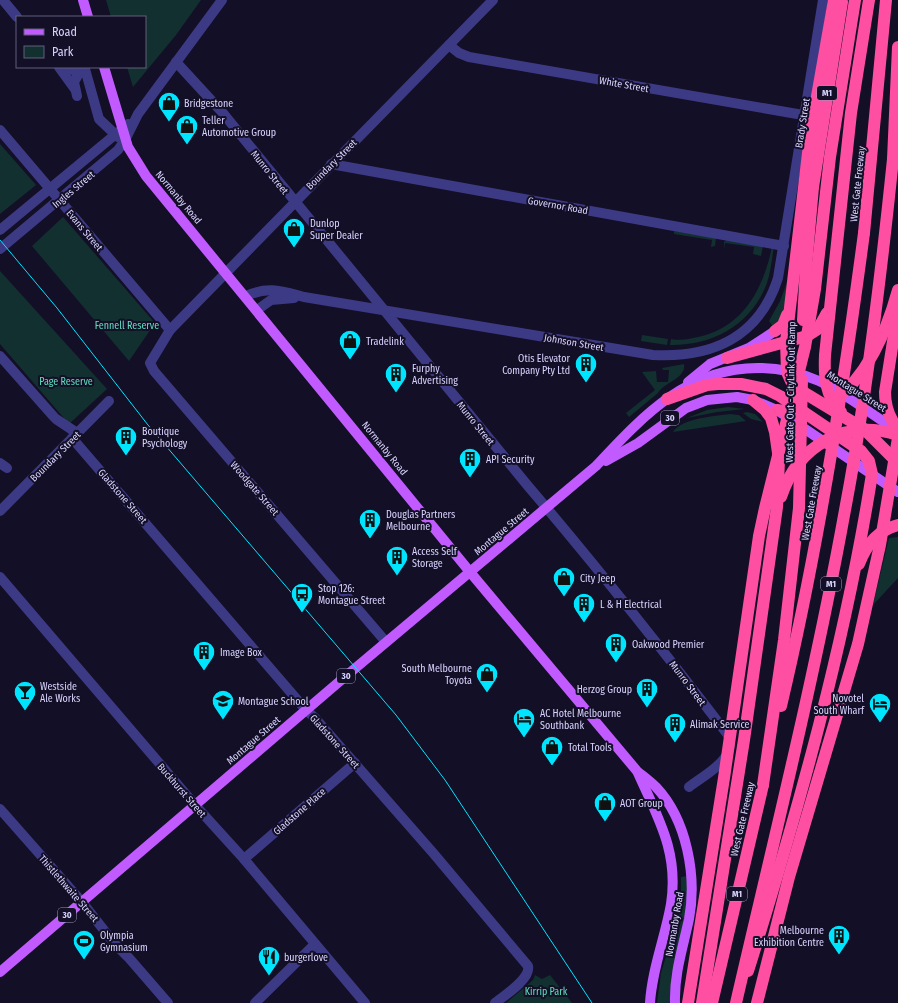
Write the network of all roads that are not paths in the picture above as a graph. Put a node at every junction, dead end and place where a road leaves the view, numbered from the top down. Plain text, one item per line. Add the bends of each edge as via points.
1 (3, 0) edge
2 (83, 0) edge
3 (222, 0) edge
4 (493, 0) edge
5 (823, 0) edge
6 (834, 0) edge
7 (842, 0) edge
8 (855, 0) edge
9 (869, 0) edge
10 (886, 0) edge
11 (16, 16) edge
12 (88, 16) edge
13 (449, 45) junction
14 (898, 47) edge
15 (176, 62) junction
16 (60, 68) edge
17 (73, 68) edge
18 (104, 68) edge
19 (83, 70) edge
20 (803, 115) junction
21 (898, 122) edge
22 (0, 130) edge
23 (121, 134) junction
24 (893, 159) junction
25 (332, 164) junction
26 (50, 188) junction
27 (60, 200) junction
28 (294, 202) junction
29 (0, 230) edge
30 (784, 246) junction
31 (0, 249) edge
32 (226, 272) junction
33 (898, 290) edge
34 (246, 296) junction
35 (304, 297) junction
36 (831, 300) junction
37 (790, 304) junction
38 (257, 310) junction
39 (898, 310) edge
40 (385, 311) junction
41 (170, 330) junction
42 (775, 331) joint
43 (786, 342) junction
44 (0, 356) edge
45 (727, 358) junction
46 (787, 372) junction
47 (826, 385) junction
48 (842, 394) junction
49 (672, 395) junction
50 (753, 400) junction
51 (109, 401) dead end
52 (828, 404) junction
53 (777, 410) junction
54 (805, 413) junction
55 (864, 429) junction
56 (898, 430) edge
57 (838, 435) junction
58 (75, 436) junction
59 (898, 437) edge
60 (824, 441) junction
61 (898, 463) edge
62 (596, 466) junction
63 (872, 474) junction
64 (898, 492) edge
65 (777, 508) junction
66 (547, 509) junction
67 (0, 511) edge
68 (898, 525) edge
69 (470, 572) junction
70 (0, 577) edge
71 (853, 584) junction
72 (386, 642) junction
73 (306, 710) junction
74 (355, 763) junction
75 (637, 771) junction
76 (763, 785) junction
77 (689, 787) dead end
78 (195, 806) junction
79 (0, 809) edge
80 (244, 859) junction
81 (82, 902) junction
82 (315, 944) junction
83 (0, 972) edge
84 (168, 1003) edge
85 (255, 1003) edge
86 (365, 1003) edge
87 (495, 1003) edge
88 (650, 1003) edge
89 (675, 1003) edge
90 (688, 1003) edge
91 (702, 1003) edge
92 (712, 1003) edge
93 (737, 1003) edge
94 (757, 1003) edge

1 - 11 street
2 - 12 main road
3 - 15 street, Ingles Street
4 - 13 street, Boundary Street
5 - 20 street, Brady Street
6 - 37 highway via 810,136
7 - 76 highway, West Gate Out - CityLink Out Ramp / M1, bridge via 813,187 804,294 799,508 784,640
8 - 90 highway, bridge via 830,157 810,321 764,508
9 - 36 highway via 851,113
10 - 76 highway, West Gate Freeway / M1, bridge via 861,255 828,477 792,659
13 - 20 street, White Street via 460,54 469,57
13 - 25 street, Boundary Street
14 - 24 highway
15 - 23 street, Ingles Street via 135,119
15 - 28 street, Munro Street via 222,112
16 - 19 street via 76,92 74,81
17 - 19 street
18 - 23 main road, Normanby Road
19 - 23 street via 99,119
20 - 30 street, Brady Street
21 - 24 highway, M1
22 - 26 street, Evans Street
23 - 26 street, Ingles Street
23 - 27 street, Ingles Street via 110,157
23 - 32 main road, Normanby Road via 146,176
24 - 93 highway, M1, bridge via 872,340 843,523 811,684
25 - 28 street, Boundary Street
25 - 30 street, Governor Road
26 - 27 street, Evans Street
26 - 29 street, Ingles Street
27 - 31 street, Ingles Street
27 - 41 street, Evans Street
28 - 32 street, Boundary Street
28 - 40 street, Munro Street
30 - 40 street, Johnson Street via 774,292 757,319 733,339 713,349 694,354 634,352
32 - 34 main road, Normanby Road
32 - 41 street, Boundary Street
33 - 48 highway via 886,326 874,351 858,378
34 - 35 street, Johnson Street via 259,290 272,290
34 - 38 main road, Normanby Road
35 - 38 street, Johnson Street via 271,300
35 - 40 street, Johnson Street
36 - 43 highway via 827,316 818,329 807,336
36 - 47 highway via 825,355
37 - 42 highway via 783,325
37 - 43 highway
38 - 69 main road, Normanby Road
39 - 56 highway via 884,392 889,416
40 - 66 street, Munro Street
41 - 72 street, Woodgate Street via 151,360 153,369
42 - 45 main road via 749,348
43 - 45 highway
43 - 46 highway
44 - 58 street, Gladstone Street via 55,418
45 - 49 main road via 706,366
46 - 47 main road, Montague Street / 30 via 801,374
46 - 49 main road, Montague Street / 30 via 752,368 719,373 705,377
46 - 52 highway via 793,385
47 - 48 main road, Montague Street / 30
47 - 52 highway
48 - 52 highway
48 - 56 main road, Montague Street / 30
49 - 54 highway via 707,385 741,384 774,393
49 - 62 main road, Montague Street / 30 via 634,426
50 - 53 main road, Montague Street / 30
50 - 62 main road, Montague Street / 30 via 727,397 696,403 679,412 638,442
50 - 65 highway via 771,418 775,432 779,460
51 - 58 street, Boundary Street
52 - 54 highway
52 - 55 highway
53 - 54 highway
53 - 60 main road, Montague Street / 30
54 - 57 highway
55 - 57 highway
55 - 59 highway via 879,430
55 - 61 highway
57 - 60 highway
57 - 63 highway via 866,456
58 - 67 street, Boundary Street
58 - 73 street, Gladstone Street
59 - 94 highway, bridge via 880,545 858,644 789,877
60 - 63 main road, Montague Street / 30
60 - 65 highway via 797,466 782,491
62 - 66 main road, Montague Street / 30
63 - 64 main road, Montague Street / 30
63 - 71 highway
65 - 91 highway via 744,740
66 - 69 main road, Montague Street / 30
66 - 77 street, Munro Street via 650,634 728,735 728,754
68 - 71 highway via 885,530 870,543 861,559
69 - 72 main road, Montague Street / 30
69 - 75 main road, Normanby Road
70 - 78 street, Buckhurst Street
71 - 93 highway, bridge via 805,780
72 - 73 main road, Montague Street / 30
73 - 74 street, Gladstone Street
73 - 78 main road, Montague Street / 30
74 - 80 street, Gladstone Place
74 - 87 street, Gladstone Street via 528,968 528,975
75 - 88 main road, Normanby Road via 664,830 672,877 671,903 653,974
75 - 89 main road, Normanby Road via 656,787 670,807 685,840 690,859 692,896 675,982
76 - 92 highway, West Gate Freeway / M1
78 - 80 street, Buckhurst Street
78 - 81 main road, Montague Street / 30
79 - 81 street, Thistlethwaite Street
80 - 82 street, Buckhurst Street
81 - 83 main road, Montague Street / 30
81 - 84 street, Thistlethwaite Street
82 - 85 street
82 - 86 street, Buckhurst Street

